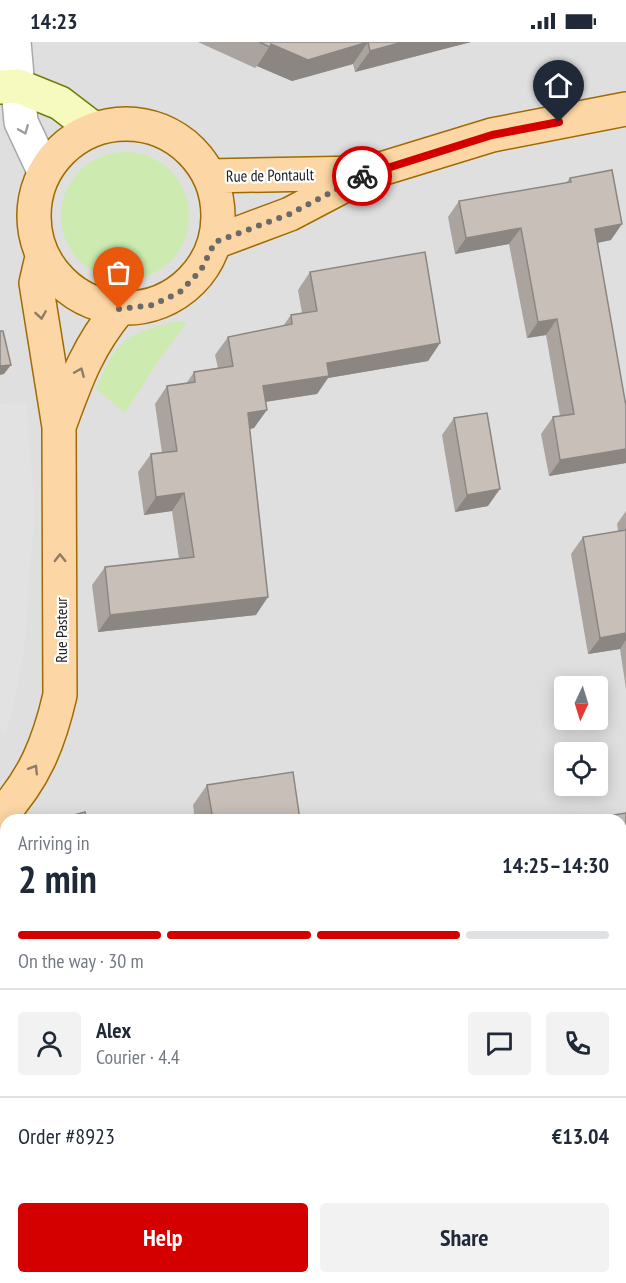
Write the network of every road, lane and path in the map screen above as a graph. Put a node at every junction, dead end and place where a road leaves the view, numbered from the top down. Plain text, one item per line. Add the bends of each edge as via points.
1 (14, 42) edge
2 (9, 86) edge
3 (626, 109) edge
4 (94, 129) junction
5 (44, 171) junction
6 (368, 173) junction
7 (209, 176) junction
8 (215, 242) junction
9 (42, 257) junction
10 (119, 309) junction
11 (59, 427) junction
12 (2, 814) edge

1 - 2 street
2 - 4 main road via 60,103
2 -> 5 street
3 - 6 main road, Rue de Pontault via 492,135
4 - 5 main road via 58,153
4 - 7 main road via 121,124 147,126 173,136 194,153
5 - 9 main road via 34,199 34,228
6 - 7 main road, Rue de Pontault
6 - 8 main road, Rue de Pontault via 290,214
7 - 8 main road via 216,197
8 - 10 main road via 201,270 180,292 153,305
9 - 10 main road via 56,278 75,294
9 -> 11 main road, Rue Pasteur via 36,283
11 -> 10 main road, Rue Pasteur via 87,354
12 -> 11 main road, Rue Pasteur via 38,764 60,695

